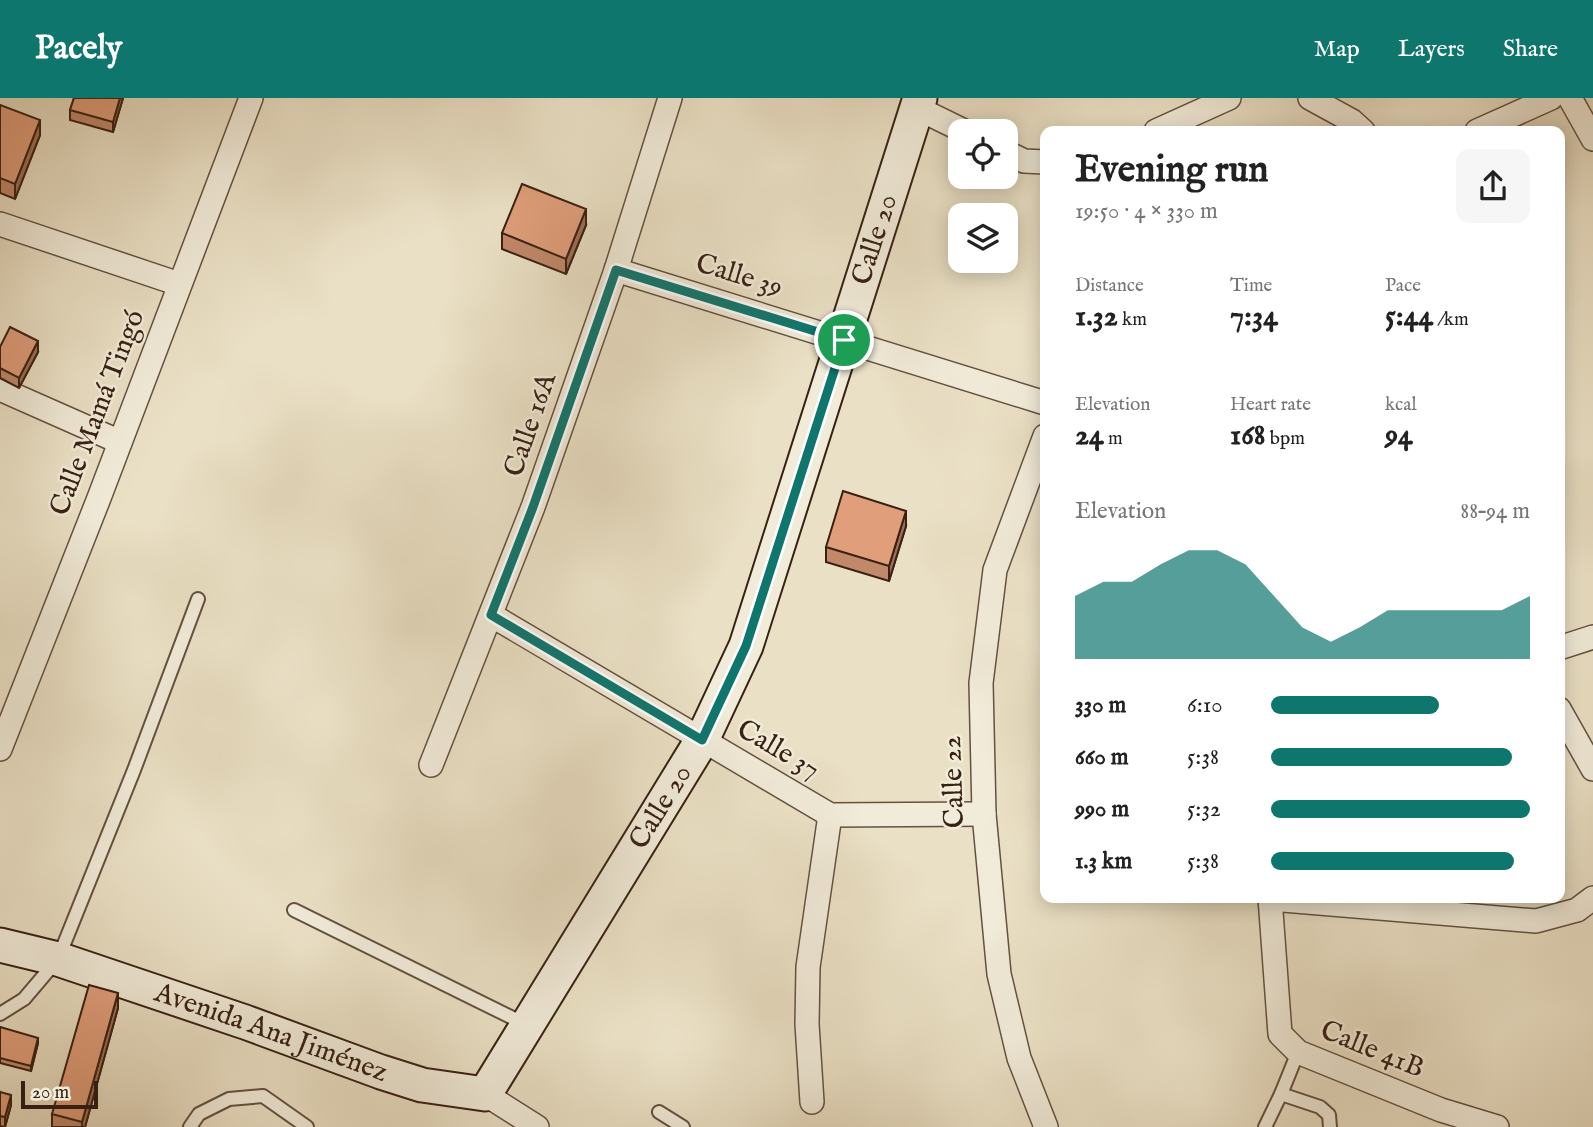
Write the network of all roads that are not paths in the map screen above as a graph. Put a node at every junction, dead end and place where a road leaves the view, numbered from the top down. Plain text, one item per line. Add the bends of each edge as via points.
1 (251, 98) edge
2 (670, 98) edge
3 (1230, 98) edge
4 (1310, 98) edge
5 (1551, 98) edge
6 (1570, 98) edge
7 (919, 103) edge
8 (948, 121) edge
9 (1167, 126) edge
10 (1358, 126) edge
11 (1488, 126) edge
12 (1593, 139) edge
13 (1018, 158) edge
14 (1040, 163) edge
15 (0, 224) edge
16 (616, 270) junction
17 (179, 284) junction
18 (844, 340) junction
19 (0, 389) edge
20 (1040, 401) edge
21 (120, 442) junction
22 (1040, 449) edge
23 (198, 599) dead end
24 (491, 615) junction
25 (1593, 637) edge
26 (1565, 646) edge
27 (1565, 720) edge
28 (702, 740) junction
29 (0, 749) edge
30 (431, 765) dead end
31 (1593, 769) edge
32 (984, 814) junction
33 (830, 815) junction
34 (1593, 898) edge
35 (1270, 903) edge
36 (1318, 903) edge
37 (294, 910) dead end
38 (0, 945) edge
39 (58, 959) junction
40 (0, 1014) edge
41 (527, 1025) junction
42 (1298, 1052) junction
43 (485, 1094) junction
44 (1281, 1094) junction
45 (812, 1102) dead end
46 (659, 1112) dead end
47 (1485, 1125) edge
48 (190, 1127) edge
49 (307, 1127) edge
50 (537, 1127) edge
51 (683, 1127) edge
52 (1046, 1127) edge
53 (1265, 1127) edge
54 (1330, 1127) edge

1 - 17 street, Calle Mamá Tingó
2 - 16 street, Calle 16A
3 - 9 street
4 - 10 street
5 - 11 street
6 - 12 street
7 - 8 street
7 - 18 street, Calle 20
13 - 14 street
15 - 17 street
16 - 18 street, Calle 39
16 - 24 street, Calle 16A
17 - 21 street, Calle Mamá Tingó
18 - 20 street, Calle 39
18 - 28 street, Calle 20 via 746,646
19 - 21 street
21 - 29 street, Calle Mamá Tingó
22 - 32 street, Calle 22 via 995,570 981,683
23 - 39 lane
24 - 28 street, Calle 37
24 - 30 street, Calle 16A
25 - 26 street
27 - 31 street
28 - 33 street, Calle 37
28 - 41 street, Calle 20
32 - 33 street, Calle 37
32 - 52 street, Calle 22 via 999,974 1018,1058
33 - 45 street via 808,967
34 - 36 street via 1577,910 1536,921
35 - 42 street, Calle 41B via 1280,1034
37 - 41 lane
38 - 39 street, Avenida Ana Jiménez
39 - 40 lane via 24,999
39 - 43 street, Avenida Ana Jiménez via 422,1085
41 - 43 street, Calle 20
42 - 44 lane
42 - 47 street, Calle 41B
43 - 50 street, Avenida Ana Jiménez
44 - 53 lane
44 - 54 lane via 1320,1107 1329,1115
46 - 51 lane
48 - 49 lane via 199,1114 229,1099 263,1096

